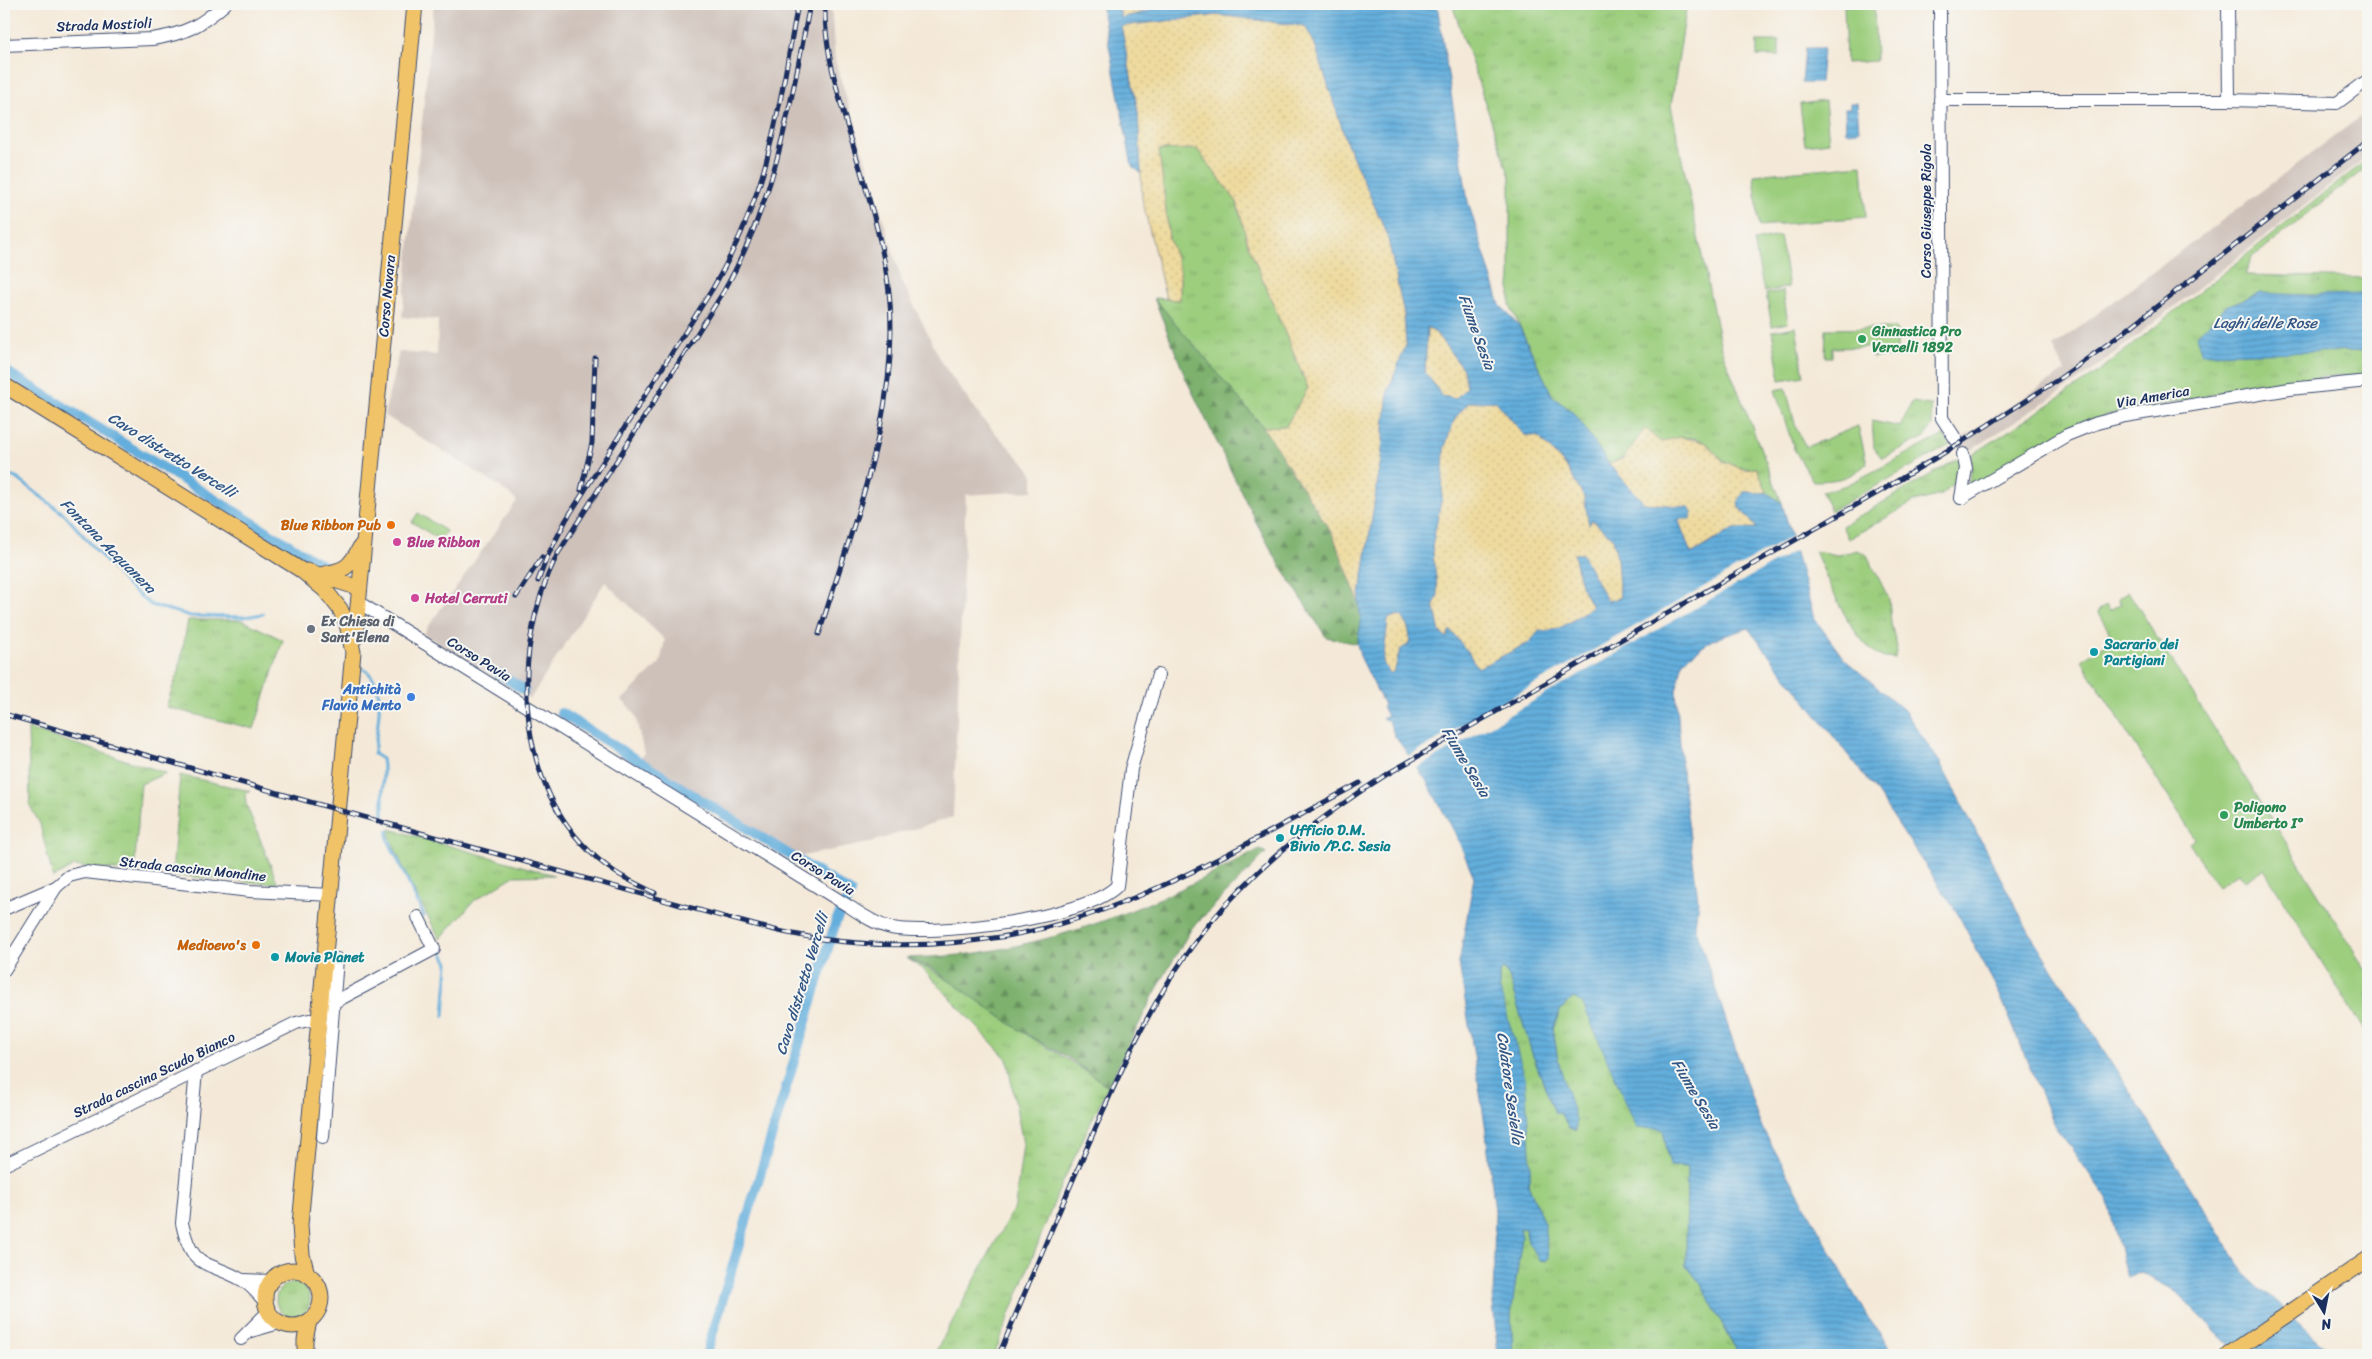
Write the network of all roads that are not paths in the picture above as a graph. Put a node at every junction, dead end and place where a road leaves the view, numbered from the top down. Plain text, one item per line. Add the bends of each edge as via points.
1 (225, 4) edge
2 (415, 4) edge
3 (1940, 4) edge
4 (2228, 4) edge
5 (4, 45) edge
6 (2368, 80) edge
7 (1940, 100) junction
8 (2229, 100) junction
9 (2368, 381) edge
10 (4, 385) edge
11 (1957, 441) dead end
12 (1964, 454) dead end
13 (363, 543) junction
14 (301, 570) junction
15 (320, 575) junction
16 (325, 590) junction
17 (359, 595) junction
18 (353, 652) junction
19 (1158, 675) dead end
20 (56, 887) junction
21 (332, 895) junction
22 (4, 909) edge
23 (418, 917) dead end
24 (337, 959) dead end
25 (4, 970) edge
26 (324, 1011) junction
27 (196, 1071) junction
28 (324, 1137) dead end
29 (4, 1166) edge
30 (300, 1225) junction
31 (2368, 1259) edge
32 (286, 1271) junction
33 (307, 1274) junction
34 (241, 1280) junction
35 (271, 1280) junction
36 (266, 1307) junction
37 (309, 1321) junction
38 (282, 1324) junction
39 (300, 1355) edge
40 (305, 1355) edge
41 (2228, 1355) edge

1 - 5 street, Strada Mostioli via 208,20 176,35 152,39
2 - 13 main road, Corso Novara
3 - 7 street, Corso Giuseppe Rigola
4 - 8 street
6 - 8 street via 2337,103
7 - 8 street
7 - 11 street, Corso Giuseppe Rigola via 1942,418
9 - 12 street, Via America via 2290,389 2097,423 2067,435 1961,498 1966,468
10 - 14 main road
13 - 15 main road via 352,563 343,571
13 - 17 main road, Corso Novara
14 - 15 main road
14 - 16 main road
15 - 17 main road
16 - 17 main road
16 - 18 main road via 347,624
17 - 18 main road, Corso Novara
17 - 19 street, Corso Pavia via 845,905 889,927 912,930 1052,914 1078,908 1110,893 1117,886 1131,769
18 - 21 main road, Corso Novara
20 - 21 street, Strada cascina Mondine via 69,876 85,872 250,891
20 - 22 street, Strada cascina Mondine
20 - 25 street, Strada cascina Mondine
21 - 26 main road, Corso Novara
23 - 26 street via 434,949
24 - 26 street
26 - 27 street, Strada cascina Scudo Bianco
26 - 28 street
26 - 30 main road, Corso Novara
27 - 29 street, Strada cascina Scudo Bianco
27 - 34 street via 183,1230 195,1258
30 - 32 main road
30 - 33 main road
31 - 41 main road
32 - 33 main road
32 - 35 main road
33 - 37 main road via 319,1288 321,1297 320,1306
34 - 35 street
34 - 36 street via 252,1288
35 - 36 main road via 265,1294
36 - 38 main road
36 - 38 street via 246,1335
37 - 38 main road via 302,1325
37 - 40 main road
38 - 39 main road

